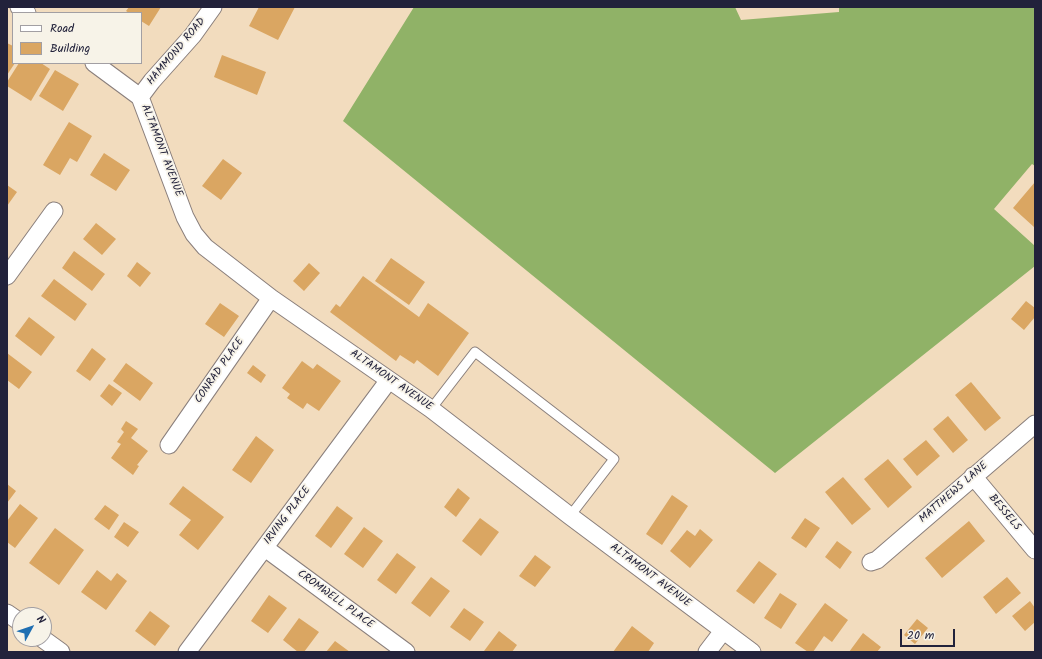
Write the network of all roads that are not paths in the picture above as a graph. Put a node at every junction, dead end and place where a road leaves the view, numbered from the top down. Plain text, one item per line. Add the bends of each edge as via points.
1 (213, 7) edge
2 (95, 64) edge
3 (140, 97) junction
4 (54, 211) dead end
5 (7, 276) edge
6 (271, 298) junction
7 (389, 380) junction
8 (431, 409) junction
9 (1035, 424) edge
10 (169, 445) dead end
11 (973, 476) junction
12 (570, 516) junction
13 (265, 548) junction
14 (1035, 550) edge
15 (871, 562) dead end
16 (723, 631) junction
17 (52, 646) edge
18 (61, 652) edge
19 (187, 652) edge
20 (406, 652) edge
21 (707, 652) edge
22 (752, 652) edge

1 - 3 street, HAMMOND ROAD via 193,35
2 - 3 street, ALTAMONT AVENUE
3 - 6 street, ALTAMONT AVENUE via 194,234 205,247
4 - 5 street
6 - 7 street, ALTAMONT AVENUE
6 - 10 street, CONRAD PLACE
7 - 8 street, ALTAMONT AVENUE
7 - 13 street, IRVING PLACE
8 - 12 street, ALTAMONT AVENUE
8 - 12 lane via 475,352 602,449 614,459
9 - 11 street, MATTHEWS LANE
11 - 14 street, BESSELS
11 - 15 street, MATTHEWS LANE
12 - 16 street, ALTAMONT AVENUE
13 - 19 street, IRVING PLACE
13 - 20 street, CROMWELL PLACE
16 - 21 street
16 - 22 street, ALTAMONT AVENUE
17 - 18 street

